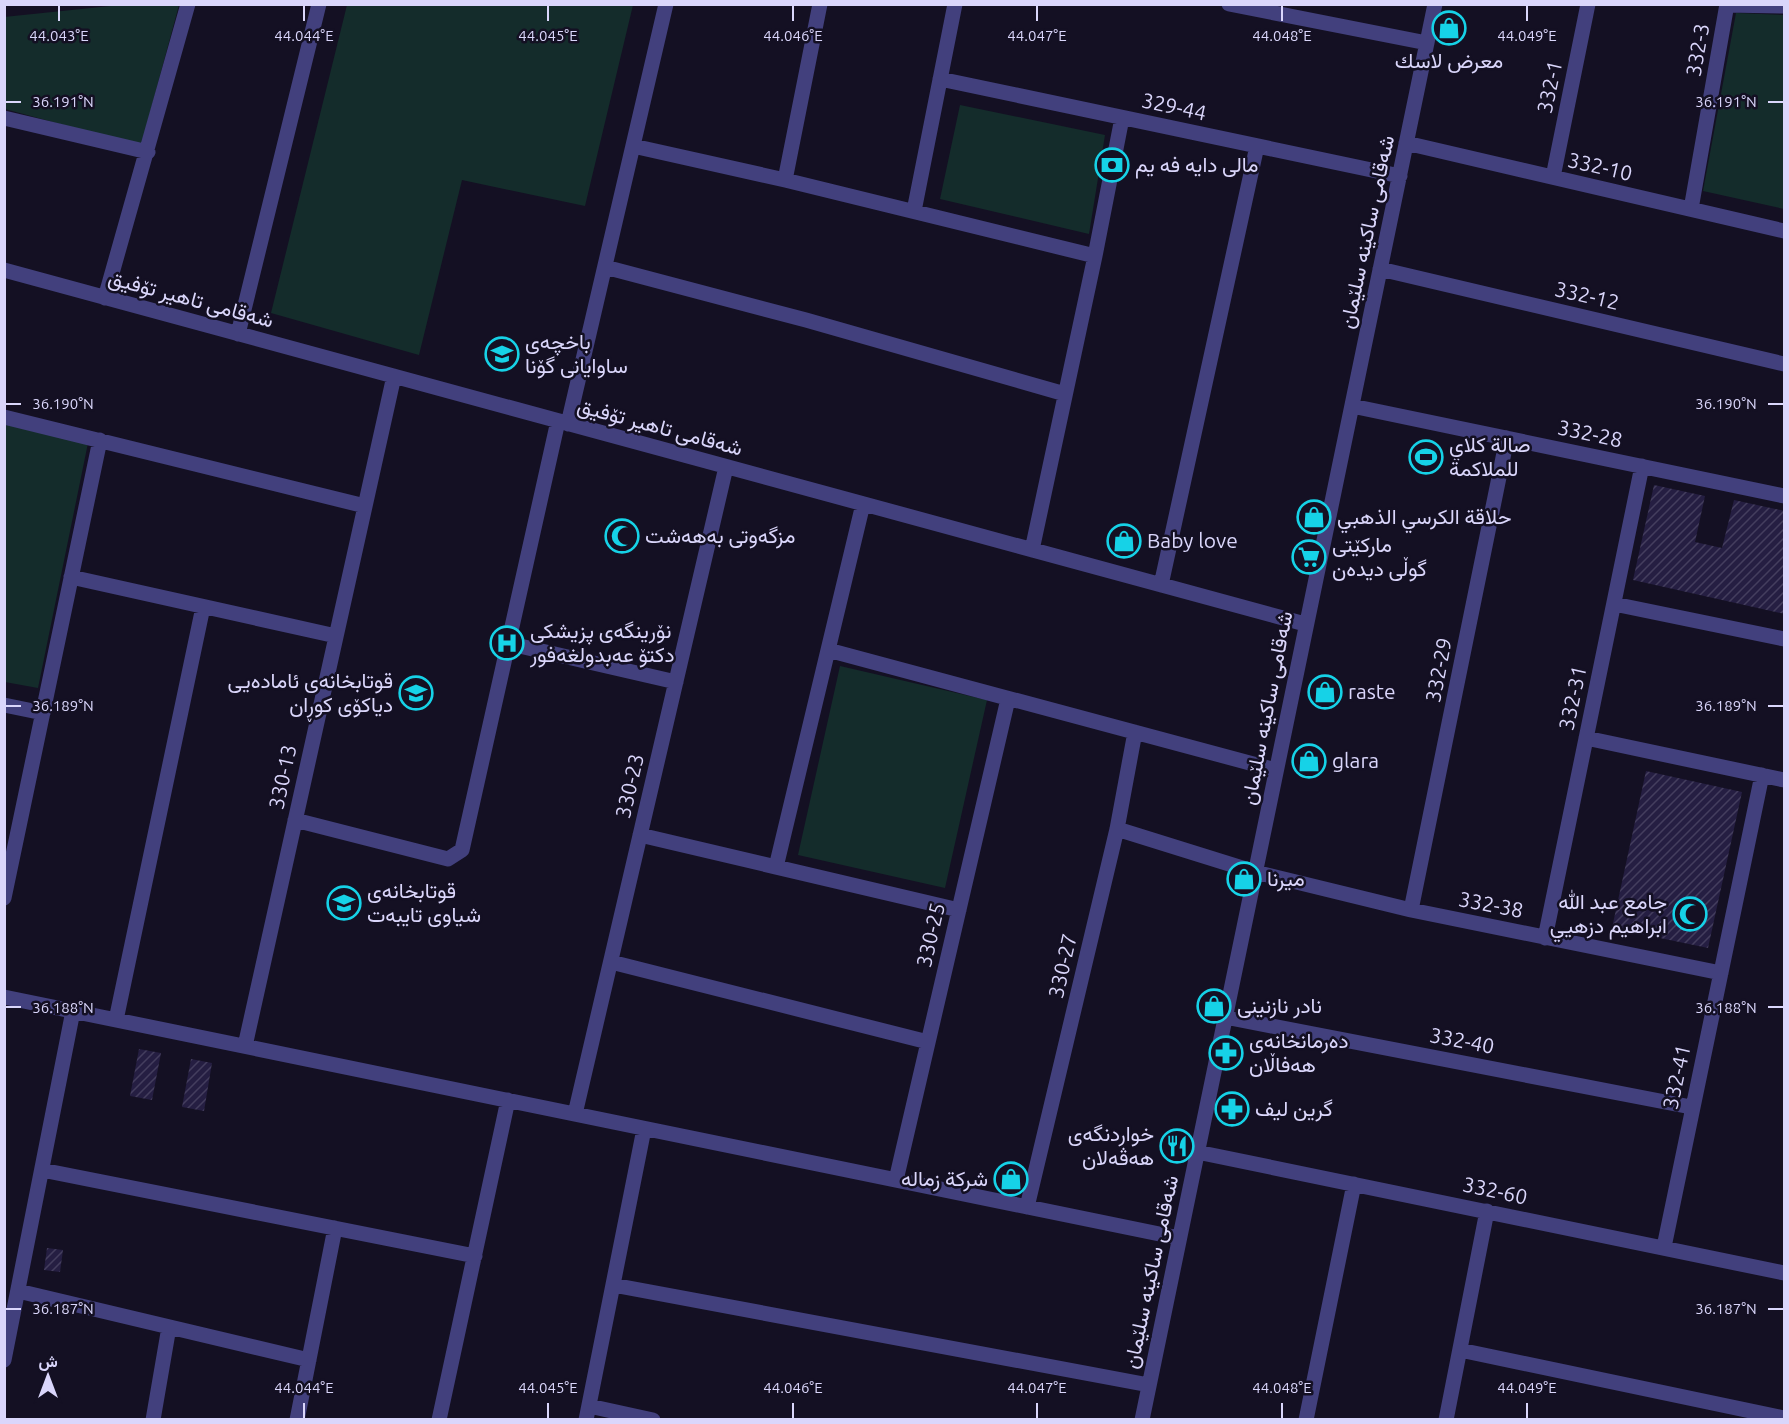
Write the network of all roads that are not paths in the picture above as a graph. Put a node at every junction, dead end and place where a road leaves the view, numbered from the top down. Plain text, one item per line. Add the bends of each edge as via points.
1 (188, 4) edge
2 (319, 4) edge
3 (666, 4) edge
4 (820, 4) edge
5 (956, 4) edge
6 (1229, 4) edge
7 (1435, 4) edge
8 (1588, 4) edge
9 (1727, 5) edge
10 (1785, 6) edge
11 (1427, 43) junction
12 (940, 79) junction
13 (4, 118) edge
14 (1122, 118) junction
15 (1406, 144) junction
16 (633, 146) junction
17 (1257, 146) junction
18 (148, 152) junction
19 (1400, 176) junction
20 (1553, 177) junction
21 (785, 180) junction
22 (1691, 209) junction
23 (914, 211) junction
24 (1785, 231) edge
25 (1095, 256) junction
26 (605, 267) junction
27 (1380, 269) junction
28 (4, 270) edge
29 (105, 298) junction
30 (238, 334) junction
31 (1785, 364) edge
32 (394, 376) junction
33 (1065, 394) junction
34 (1352, 406) junction
35 (4, 417) edge
36 (563, 422) junction
37 (1507, 438) junction
38 (100, 440) junction
39 (1642, 466) junction
40 (726, 467) junction
41 (1785, 496) edge
42 (863, 504) junction
43 (365, 506) junction
44 (1032, 550) junction
45 (71, 577) junction
46 (1161, 585) junction
47 (1614, 604) junction
48 (203, 607) junction
49 (1305, 624) junction
50 (336, 636) junction
51 (1785, 639) edge
52 (507, 642) junction
53 (828, 650) junction
54 (676, 682) junction
55 (1008, 699) junction
56 (4, 705) edge
57 (43, 713) junction
58 (1135, 732) junction
59 (1586, 738) junction
60 (1276, 770) junction
61 (1762, 775) junction
62 (1785, 780) edge
63 (295, 820) junction
64 (1117, 829) junction
65 (640, 835) junction
66 (10, 844) edge
67 (776, 867) junction
68 (1255, 872) junction
69 (4, 898) edge
70 (959, 910) junction
71 (1411, 910) junction
72 (1545, 938) junction
73 (611, 962) junction
74 (1721, 973) junction
75 (4, 996) edge
76 (73, 1011) junction
77 (1225, 1017) junction
78 (116, 1020) junction
79 (928, 1042) junction
80 (245, 1046) junction
81 (508, 1101) junction
82 (1691, 1107) junction
83 (575, 1114) junction
84 (645, 1129) junction
85 (1197, 1152) junction
86 (42, 1170) junction
87 (896, 1180) junction
88 (1354, 1184) junction
89 (1028, 1207) junction
90 (1488, 1211) junction
91 (335, 1228) junction
92 (1179, 1238) junction
93 (1664, 1247) junction
94 (475, 1256) junction
95 (1785, 1273) edge
96 (614, 1284) junction
97 (18, 1292) junction
98 (169, 1327) junction
99 (1460, 1350) junction
100 (4, 1360) edge
101 (309, 1360) junction
102 (1149, 1385) junction
103 (588, 1413) edge
104 (1785, 1418) edge
105 (153, 1419) edge
106 (297, 1419) edge
107 (439, 1419) edge
108 (653, 1419) edge
109 (1142, 1419) edge
110 (1306, 1419) edge
111 (1446, 1419) edge

1 - 18 street
2 - 30 street
3 - 16 street
4 - 21 street
5 - 12 street
6 - 11 street
7 - 11 street, شەقامی ساکینە سلێمان
8 - 20 street, 332-1
9 - 10 street
9 - 22 street, 332-3
11 - 15 street, شەقامی ساکینە سلێمان
12 - 14 street, 329-44
12 - 23 street
13 - 18 street
14 - 17 street, 329-44
14 - 25 street
15 - 19 street, شەقامی ساکینە سلێمان
15 - 20 street, 332-10
16 - 21 street
16 - 26 street
17 - 19 street, 329-44
17 - 46 street
18 - 29 street
19 - 27 street, شەقامی ساکینە سلێمان
20 - 22 street, 332-10
21 - 23 street
22 - 24 street, 332-10
23 - 25 street
25 - 33 street
26 - 33 street
26 - 36 street
27 - 31 street, 332-12
27 - 34 street, شەقامی ساکینە سلێمان
28 - 29 street, شەقامی تاهیر تۆفیق
29 - 30 street, شەقامی تاهیر تۆفیق
30 - 32 street, شەقامی تاهیر تۆفیق
32 - 36 street, شەقامی تاهیر تۆفیق
32 - 43 street, 330-13
33 - 44 street
34 - 37 street, 332-28
34 - 49 street, شەقامی ساکینە سلێمان
35 - 38 street
36 - 40 street, شەقامی تاهیر تۆفیق
36 - 52 street
37 - 39 street, 332-28
37 - 71 street, 332-29
38 - 43 street
38 - 45 street
39 - 41 street, 332-28
39 - 47 street, 332-31
40 - 42 street, شەقامی تاهیر تۆفیق
40 - 54 street, 330-23
42 - 44 street, شەقامی تاهیر تۆفیق
42 - 53 street
43 - 50 street, 330-13
44 - 46 street, شەقامی تاهیر تۆفیق
45 - 48 street
45 - 57 street
46 - 49 street, شەقامی تاهیر تۆفیق
47 - 51 street
47 - 59 street, 332-31
48 - 50 street
48 - 78 street
49 - 60 street, شەقامی ساکینە سلێمان
50 - 63 street, 330-13
52 - 54 street
52 - 63 street via 462,850 448,858
53 - 55 street
53 - 67 street
54 - 65 street, 330-23
55 - 58 street
55 - 70 street, 330-25
56 - 57 street
57 - 66 street
58 - 60 street
58 - 64 street, 330-27
59 - 61 street
59 - 72 street, 332-31
60 - 68 street, شەقامی ساکینە سلێمان
61 - 62 street
61 - 74 street, 332-41
63 - 80 street, 330-13
64 - 68 street, 332-38
64 - 89 street, 330-27
65 - 67 street
65 - 73 street, 330-23
66 - 69 street
67 - 70 street
68 - 71 street, 332-38
68 - 77 street, شەقامی ساکینە سلێمان
70 - 79 street, 330-25
71 - 72 street, 332-38
72 - 74 street, 332-38
73 - 79 street
73 - 83 street, 330-23
74 - 82 street, 332-41
75 - 76 street
76 - 78 street
76 - 86 street
77 - 82 street, 332-40
77 - 85 street, شەقامی ساکینە سلێمان
78 - 80 street
79 - 87 street, 330-25
80 - 81 street
81 - 83 street
81 - 94 street
82 - 93 street, 332-41
83 - 84 street
84 - 87 street
84 - 96 street
85 - 88 street, 332-60
85 - 92 street, شەقامی ساکینە سلێمان
86 - 91 street
86 - 97 street
87 - 89 street
88 - 90 street, 332-60
88 - 110 street
89 - 92 street
90 - 93 street, 332-60
90 - 99 street
91 - 94 street
91 - 101 street
92 - 102 street, شەقامی ساکینە سلێمان
93 - 95 street, 332-60
94 - 107 street
96 - 102 street
96 - 103 street
97 - 98 street
97 - 100 street
98 - 101 street
98 - 105 street
99 - 104 street
99 - 111 street
101 - 106 street
102 - 109 street, شەقامی ساکینە سلێمان
103 - 108 street

